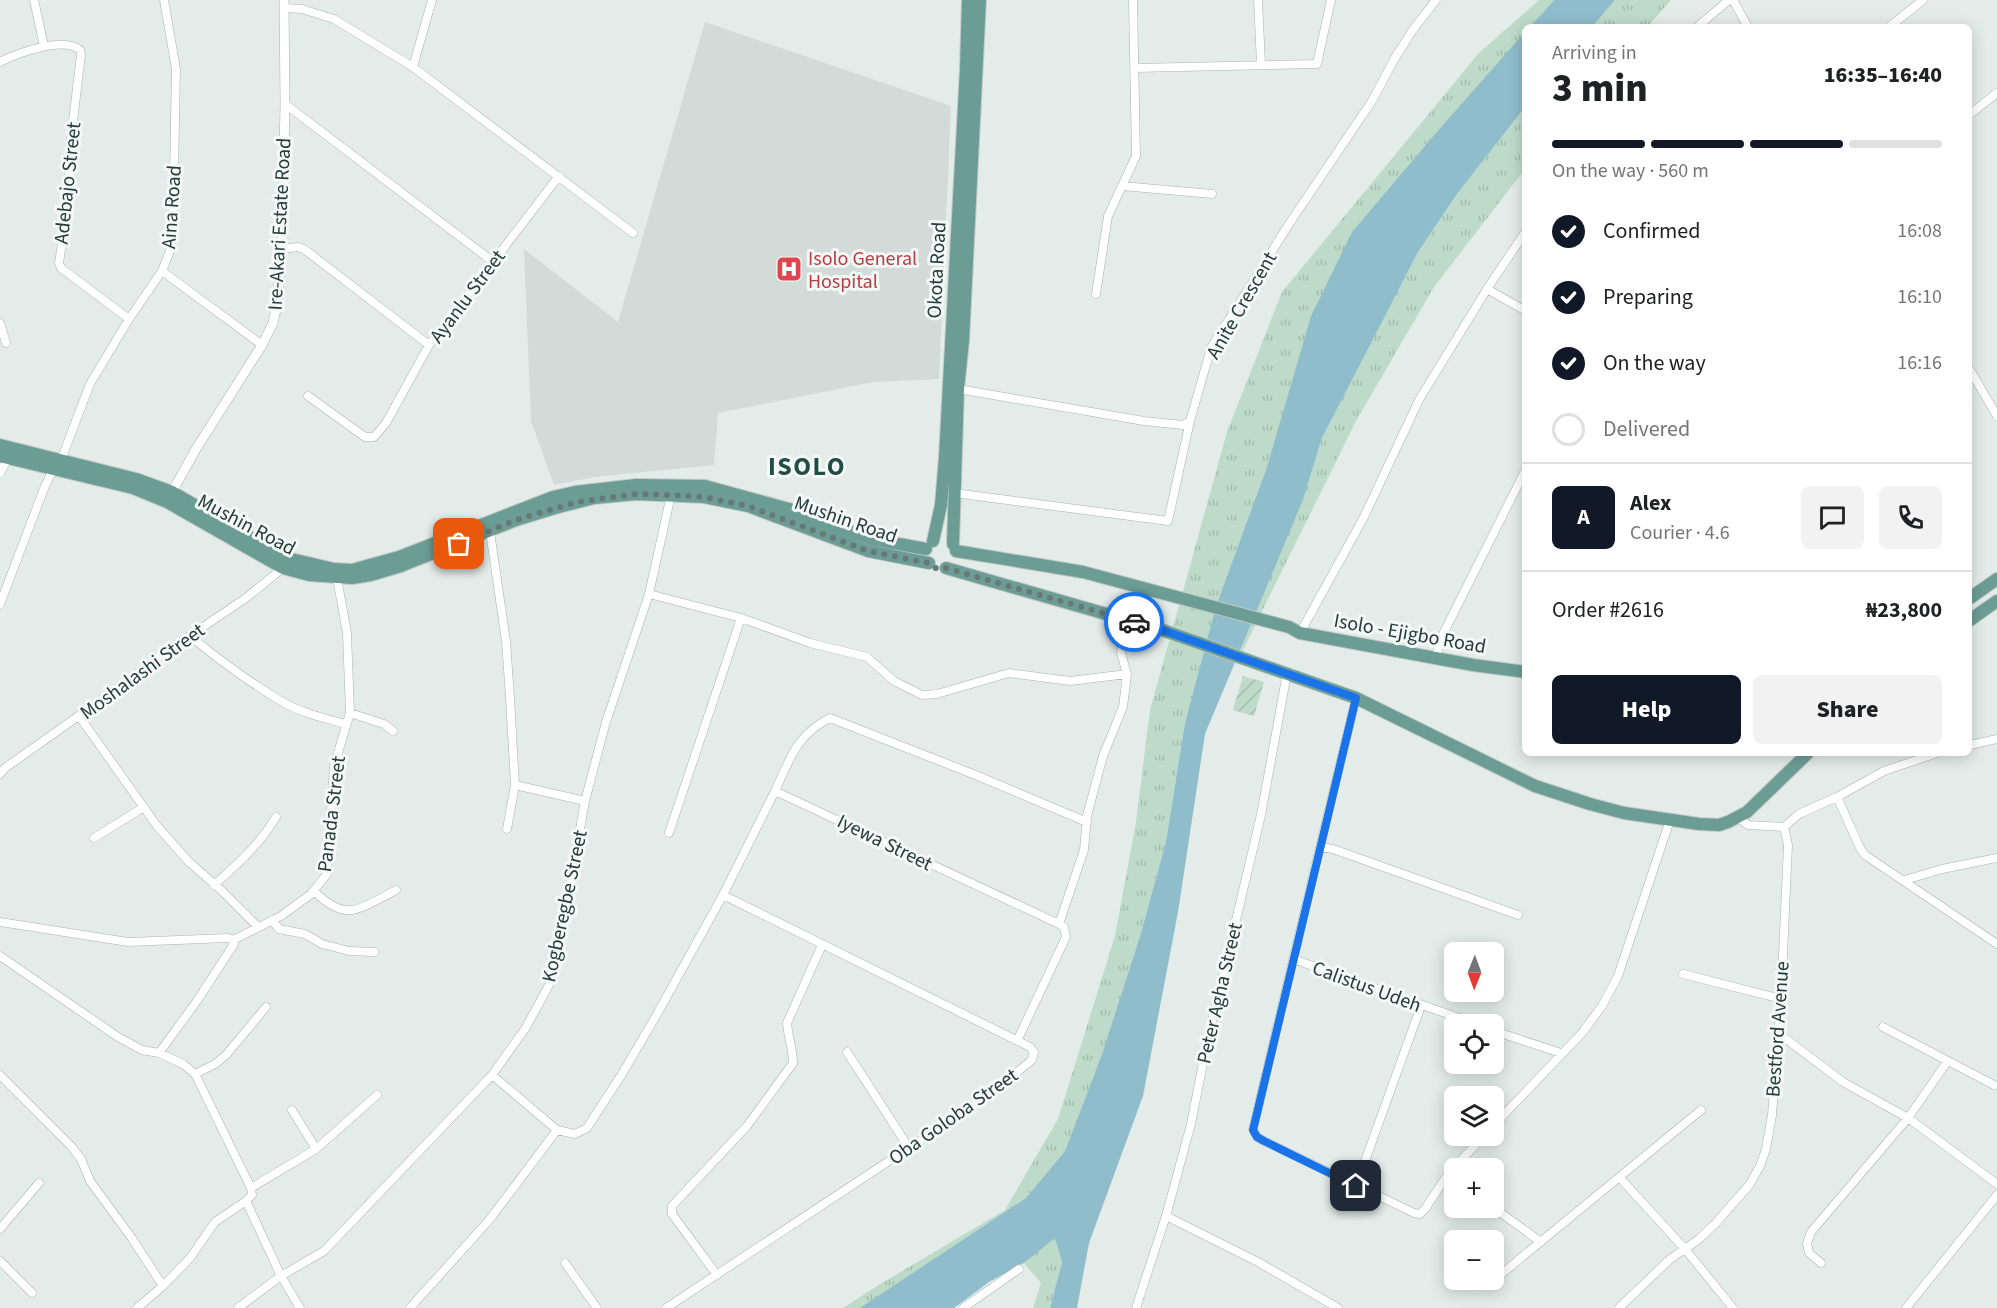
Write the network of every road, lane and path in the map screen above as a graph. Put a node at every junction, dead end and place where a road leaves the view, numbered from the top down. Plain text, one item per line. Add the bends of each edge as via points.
1 (34, 0) edge
2 (164, 0) edge
3 (432, 0) edge
4 (968, 0) edge
5 (980, 0) edge
6 (1133, 0) edge
7 (1258, 0) edge
8 (1331, 0) edge
9 (1436, 0) edge
10 (1731, 0) edge
11 (1923, 0) edge
12 (284, 4) edge
13 (1701, 24) edge
14 (1746, 24) edge
15 (1893, 24) edge
16 (44, 46) junction
17 (0, 62) edge
18 (1260, 64) junction
19 (413, 67) junction
20 (1136, 68) junction
21 (1997, 93) edge
22 (285, 104) junction
23 (1972, 112) edge
24 (559, 176) junction
25 (1122, 186) junction
26 (1212, 194) dead end
27 (633, 232) dead end
28 (1522, 237) edge
29 (282, 249) junction
30 (492, 261) junction
31 (162, 271) junction
32 (1487, 289) junction
33 (1096, 294) dead end
34 (1522, 309) edge
35 (129, 319) junction
36 (0, 323) edge
37 (6, 343) dead end
38 (262, 345) junction
39 (429, 345) junction
40 (1972, 373) edge
41 (958, 388) junction
42 (308, 396) dead end
43 (1997, 416) edge
44 (1190, 421) junction
45 (0, 445) edge
46 (4, 457) edge
47 (58, 464) junction
48 (0, 473) edge
49 (1522, 477) edge
50 (172, 492) junction
51 (954, 494) junction
52 (671, 495) junction
53 (490, 532) junction
54 (930, 545) junction
55 (955, 547) junction
56 (929, 563) junction
57 (283, 568) junction
58 (946, 568) junction
59 (337, 578) junction
60 (1997, 579) edge
61 (649, 594) junction
62 (1972, 597) edge
63 (1997, 601) edge
64 (0, 604) edge
65 (741, 618) junction
66 (1972, 619) edge
67 (1127, 620) junction
68 (1294, 630) junction
69 (190, 636) junction
70 (1436, 658) junction
71 (1281, 671) junction
72 (1522, 671) edge
73 (1127, 674) junction
74 (1356, 698) junction
75 (350, 713) junction
76 (79, 716) junction
77 (346, 724) junction
78 (393, 731) dead end
79 (1997, 739) edge
80 (1972, 745) edge
81 (1805, 756) edge
82 (1928, 756) edge
83 (0, 774) edge
84 (515, 785) junction
85 (775, 791) junction
86 (1837, 797) junction
87 (585, 801) junction
88 (144, 807) junction
89 (276, 817) dead end
90 (1737, 817) junction
91 (1670, 820) junction
92 (1086, 822) junction
93 (1784, 827) junction
94 (507, 830) dead end
95 (669, 833) dead end
96 (94, 838) dead end
97 (1320, 847) junction
98 (1997, 858) edge
99 (1905, 880) junction
100 (214, 885) junction
101 (396, 890) dead end
102 (314, 891) junction
103 (723, 895) junction
104 (1518, 915) dead end
105 (272, 920) junction
106 (0, 922) edge
107 (1059, 924) junction
108 (258, 927) junction
109 (233, 940) junction
110 (1997, 944) edge
111 (822, 945) junction
112 (374, 952) dead end
113 (0, 956) edge
114 (1293, 959) junction
115 (1683, 974) dead end
116 (1781, 999) junction
117 (1421, 1006) junction
118 (266, 1007) dead end
119 (1445, 1014) edge
120 (1883, 1027) dead end
121 (1504, 1033) edge
122 (1778, 1033) junction
123 (1017, 1041) junction
124 (847, 1052) dead end
125 (159, 1053) junction
126 (1561, 1053) junction
127 (1947, 1062) junction
128 (195, 1074) junction
129 (0, 1075) edge
130 (492, 1075) junction
131 (1994, 1085) dead end
132 (377, 1095) dead end
133 (292, 1110) dead end
134 (1701, 1110) dead end
135 (1504, 1114) edge
136 (1908, 1118) junction
137 (557, 1130) junction
138 (1476, 1146) edge
139 (909, 1148) junction
140 (316, 1149) junction
141 (1466, 1158) edge
142 (1620, 1178) junction
143 (39, 1183) dead end
144 (1997, 1184) edge
145 (1356, 1186) junction
146 (1444, 1186) edge
147 (250, 1188) junction
148 (1997, 1195) edge
149 (246, 1202) junction
150 (1504, 1215) edge
151 (1166, 1216) junction
152 (0, 1229) edge
153 (1541, 1242) junction
154 (1685, 1250) junction
155 (0, 1261) edge
156 (565, 1263) dead end
157 (1821, 1263) dead end
158 (1019, 1269) dead end
159 (1504, 1273) edge
160 (717, 1275) junction
161 (281, 1276) junction
162 (163, 1286) junction
163 (32, 1293) dead end
164 (137, 1308) edge
165 (238, 1308) edge
166 (300, 1308) edge
167 (410, 1308) edge
168 (597, 1308) edge
169 (666, 1308) edge
170 (963, 1308) edge
171 (1136, 1308) edge
172 (1338, 1308) edge
173 (1619, 1308) edge
174 (1734, 1308) edge
175 (1906, 1308) edge

1 - 16 street
2 - 31 street, Aina Road via 176,69 173,228
3 - 19 street
4 - 54 main road, Okota Road via 945,457 941,505
5 - 41 main road
6 - 20 street
7 - 18 street
8 - 18 street via 1317,64
9 - 44 street, Anite Crescent via 1412,31 1372,101 1290,221 1211,348
10 - 13 street
10 - 14 street
11 - 15 street
12 - 19 street via 334,19
12 - 22 street, Ire-Akari Estate Road
16 - 17 street
16 - 35 street, Adebajo Street via 73,46 81,55 59,263
18 - 20 street
19 - 24 street
20 - 25 street via 1136,156
21 - 23 street
22 - 29 street, Ire-Akari Estate Road
22 - 30 street
24 - 27 street
24 - 30 street, Ayanlu Street
25 - 26 street
25 - 33 street via 1108,216
28 - 32 street
29 - 38 street, Ire-Akari Estate Road via 277,305
29 - 39 street via 304,249
30 - 39 street, Ayanlu Street
31 - 35 street, Aina Road
31 - 38 street
32 - 34 street
32 - 68 street via 1419,400 1364,517
35 - 47 street, Aina Road via 90,384
36 - 37 street
38 - 50 street, Ire-Akari Estate Road
39 - 42 street, Ayanlu Street via 386,423 374,437 365,437
40 - 43 street
41 - 44 street via 1144,421 1183,425
41 - 51 main road
44 - 51 street, Anite Crescent via 1168,521
45 - 47 main road, Mushin Road
46 - 47 main road, Mushin Road
46 - 48 street
47 - 50 main road, Mushin Road via 136,479
47 - 57 main road, Mushin Road via 167,502
47 - 64 street, Aina Road via 45,486
49 - 70 street via 1440,640
50 - 54 main road, Mushin Road via 287,558 333,569 352,570 399,557 553,497 636,485 705,486 789,509 871,539
51 - 55 main road
52 - 53 main road, Mushin Road via 594,498
52 - 56 main road, Mushin Road via 748,506 868,551
52 - 61 street, Kogberegbe Street
53 - 59 main road, Mushin Road via 371,575
53 - 84 street via 506,641
54 - 55 main road via 941,539
54 - 56 main road via 926,555
55 - 58 main road via 956,560
55 - 68 main road, Isolo - Ejigbo Road via 1083,572
56 - 58 main road via 937,569
57 - 59 main road, Mushin Road
57 - 69 street, Moshalashi Street
58 - 67 main road
59 - 75 street, Panada Street via 347,633
60 - 62 main road
61 - 65 street
61 - 87 street, Kogberegbe Street via 606,722
63 - 66 main road
65 - 73 street via 810,643 867,657 894,681 922,695 1009,673 1070,681
65 - 95 street
67 - 71 main road
67 - 73 street via 1121,653
68 - 70 main road, Isolo - Ejigbo Road
69 - 76 street, Moshalashi Street
69 - 77 street via 282,701 309,714
70 - 72 main road, Isolo - Ejigbo Road
71 - 74 main road
71 - 151 street, Peter Agha Street via 1261,815 1191,1124
73 - 92 street via 1123,706 1102,756
74 - 91 main road via 1535,786 1612,810
74 - 97 street
75 - 77 street, Panada Street
75 - 78 street
76 - 83 street, Moshalashi Street
76 - 88 street
77 - 102 street, Panada Street via 334,766 329,866
79 - 80 street
81 - 90 main road
82 - 86 street via 1884,771
84 - 87 street
84 - 94 street
85 - 92 street via 798,742 830,718
85 - 103 street
85 - 107 street, Iyewa Street
86 - 93 street via 1799,814
86 - 99 street via 1861,850
87 - 130 street, Kogberegbe Street via 552,979 525,1029
88 - 96 street
88 - 100 street via 189,862
89 - 100 street via 265,836
90 - 91 main road via 1719,825
90 - 93 street via 1748,825
91 - 126 street via 1618,976 1602,1006
92 - 107 street via 1084,850
93 - 116 street, Bestford Avenue via 1788,867
97 - 104 street
97 - 114 street
98 - 99 street
99 - 110 street
100 - 108 street
101 - 102 street via 353,910 332,904
102 - 105 street, Panada Street
103 - 111 street, Oba Goloba Street
103 - 137 street via 656,1016 587,1128 575,1134
105 - 108 street, Panada Street
105 - 112 street via 279,929 305,934 322,944
106 - 109 street via 128,942
107 - 123 street via 1066,937
108 - 109 street, Panada Street
109 - 125 street via 197,1001
111 - 123 street, Oba Goloba Street
111 - 160 street via 788,1023 793,1063 747,1126 672,1206 672,1214
113 - 125 street via 118,1037 142,1050
114 - 117 street, Calistus Udeh
114 - 145 street via 1253,1130 1264,1141
115 - 116 street
116 - 122 street, Bestford Avenue
117 - 119 street, Calistus Udeh
117 - 145 street
118 - 128 street via 226,1055
120 - 127 street
121 - 126 street
122 - 136 street via 1843,1082
122 - 154 street, Bestford Avenue via 1772,1115 1760,1166 1750,1184 1715,1224
123 - 139 street, Oba Goloba Street via 1034,1052 1032,1060 986,1097
124 - 139 street
125 - 128 street
126 - 135 street
127 - 131 street
127 - 136 street
128 - 147 street
129 - 162 street via 71,1146 90,1181
130 - 137 street
130 - 161 street, Kogberegbe Street via 324,1251
132 - 140 street
133 - 140 street
134 - 142 street
136 - 144 street
136 - 157 street via 1811,1232 1809,1253
137 - 167 street via 490,1219
138 - 141 street
139 - 160 street, Oba Goloba Street
140 - 147 street
142 - 153 street
142 - 154 street
143 - 152 street
145 - 146 street via 1420,1214
147 - 149 street via 252,1195
148 - 175 street
149 - 161 street
149 - 162 street via 215,1222 190,1258
150 - 153 street
151 - 171 street, Peter Agha Street
151 - 172 street
153 - 159 street
154 - 173 street, Bestford Avenue via 1669,1260
154 - 174 street
155 - 163 street
156 - 168 street
158 - 170 street
160 - 169 street, Oba Goloba Street
161 - 165 street, Kogberegbe Street
161 - 166 street
162 - 164 street

